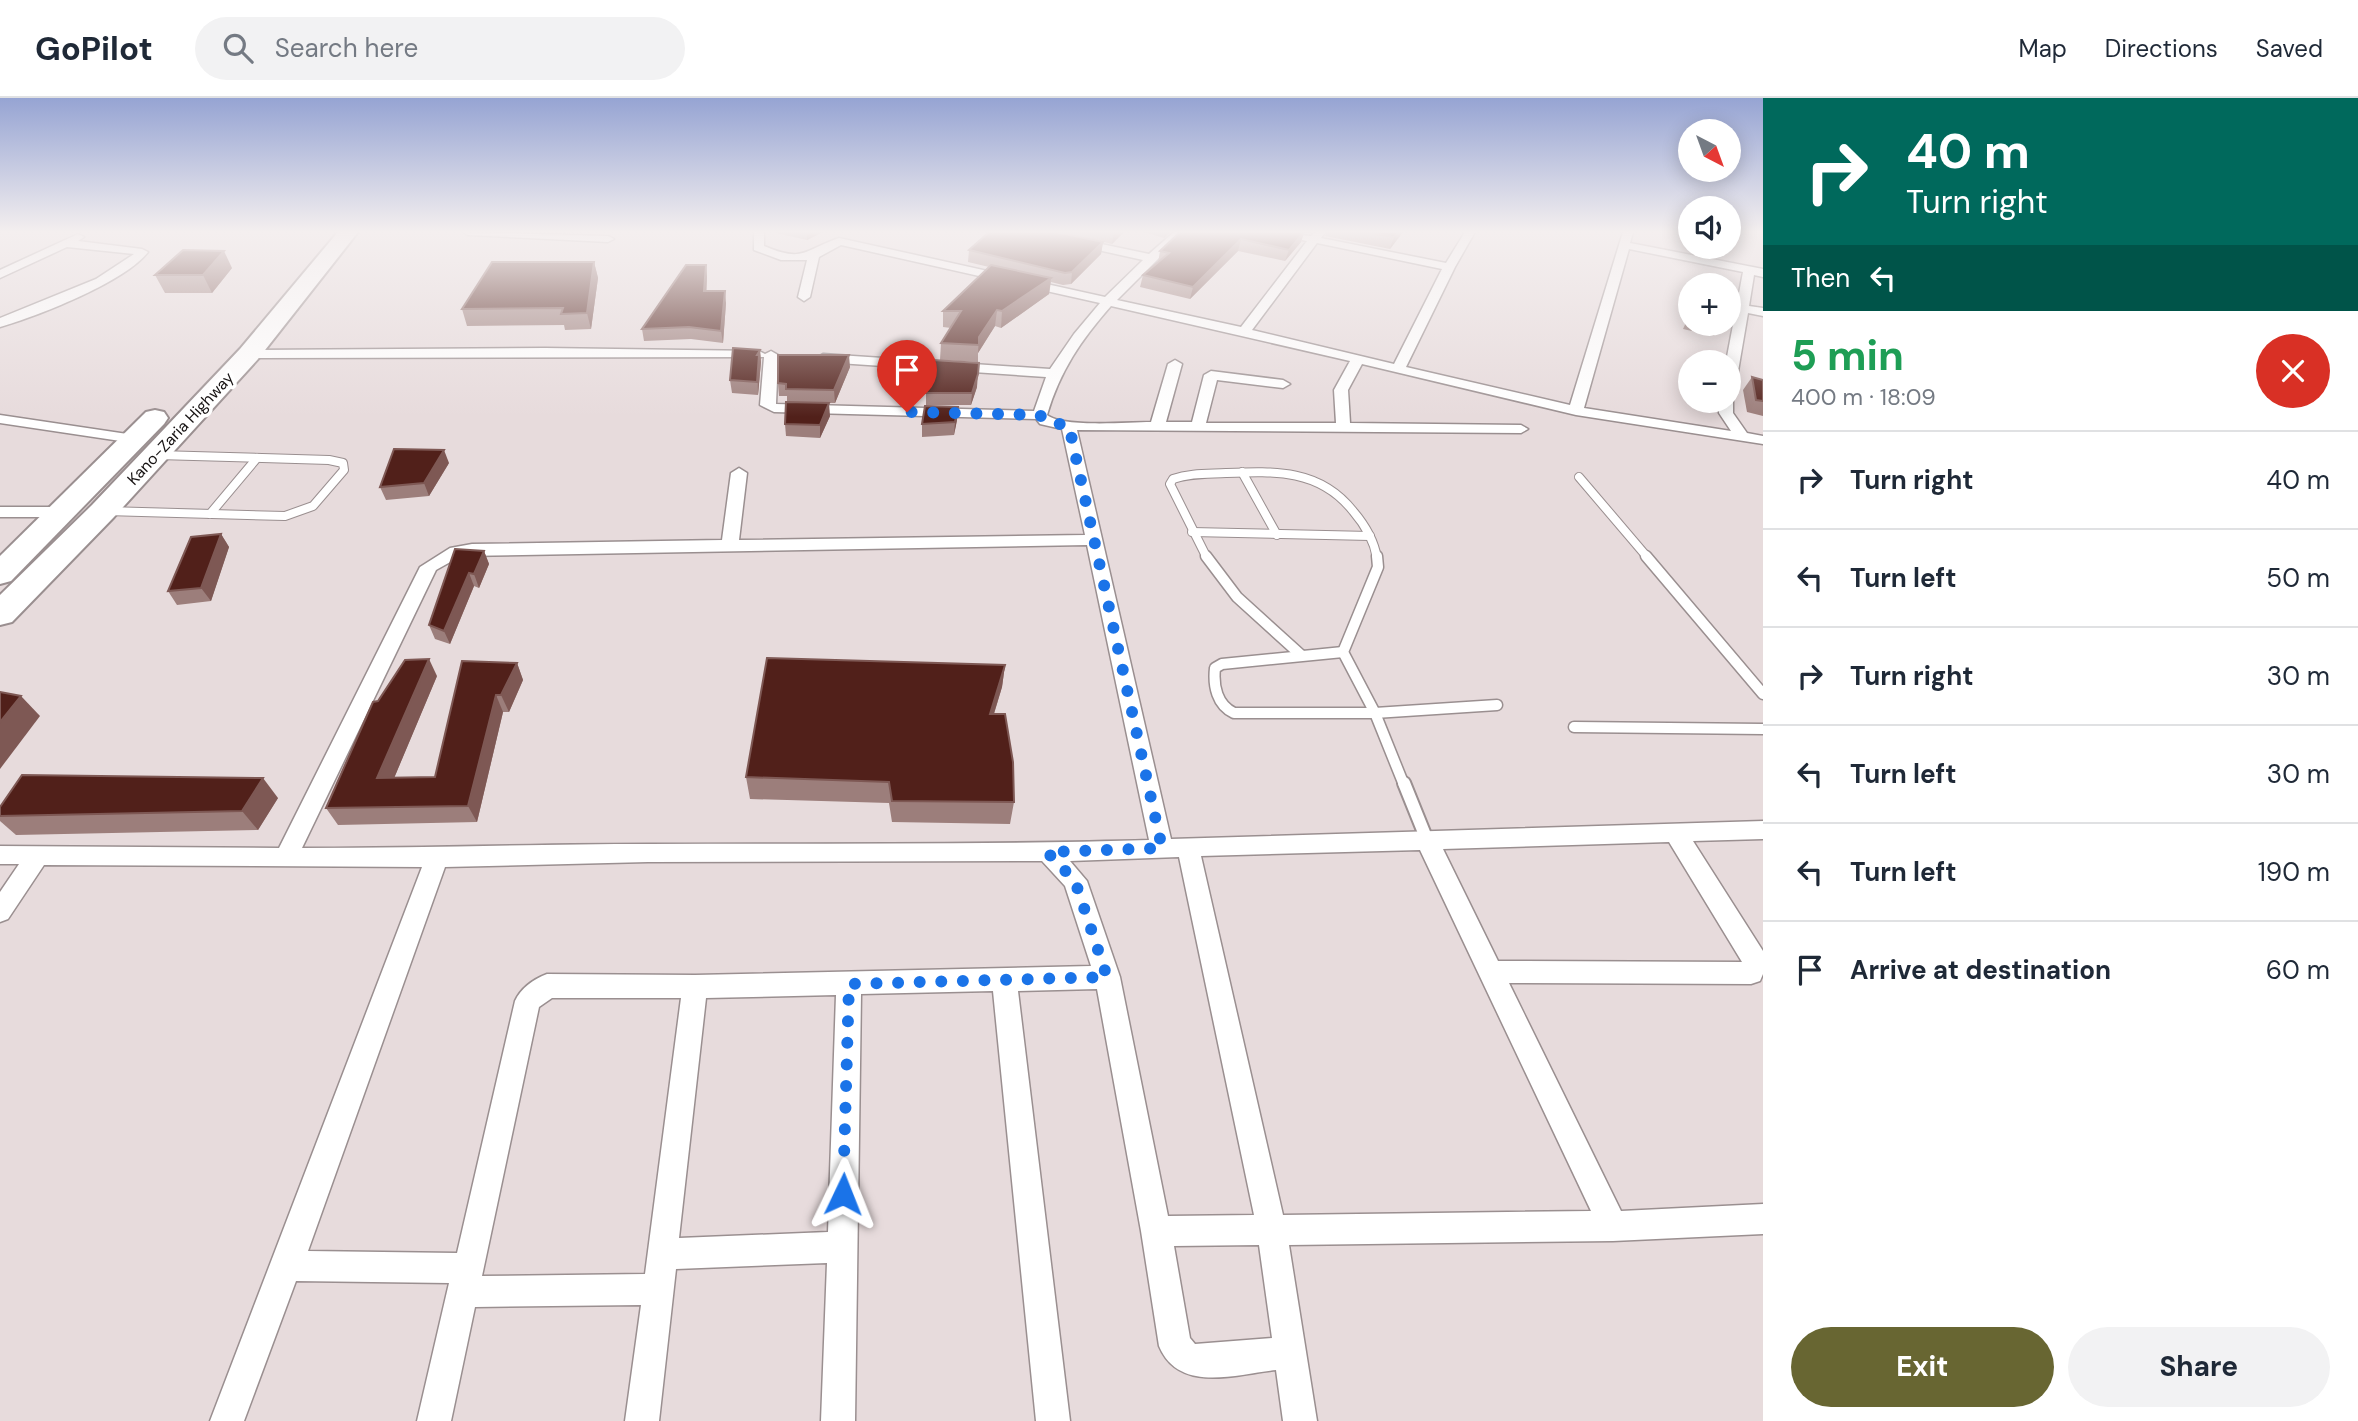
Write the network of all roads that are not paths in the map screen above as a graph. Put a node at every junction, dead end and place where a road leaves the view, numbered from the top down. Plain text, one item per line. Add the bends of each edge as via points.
1 (68, 294) edge
2 (270, 294) edge
3 (298, 294) edge
4 (805, 294) edge
5 (1072, 294) edge
6 (1117, 294) edge
7 (1273, 294) edge
8 (1436, 294) edge
9 (1610, 294) edge
10 (1745, 294) edge
11 (804, 297) dead end
12 (1109, 302) junction
13 (1742, 308) junction
14 (1763, 312) edge
15 (0, 323) edge
16 (237, 329) dead end
17 (1244, 332) junction
18 (1737, 350) edge
19 (249, 354) junction
20 (811, 358) edge
21 (1357, 360) junction
22 (1175, 364) dead end
23 (1398, 370) junction
24 (1055, 373) junction
25 (1283, 384) dead end
26 (174, 397) dead end
27 (1576, 411) junction
28 (1726, 413) edge
29 (1040, 415) junction
30 (0, 419) edge
31 (1069, 426) junction
32 (1343, 426) junction
33 (1157, 427) junction
34 (1198, 427) junction
35 (1521, 429) dead end
36 (1742, 436) junction
37 (1763, 440) edge
38 (145, 447) junction
39 (257, 458) junction
40 (1242, 472) junction
41 (739, 473) dead end
42 (1579, 477) dead end
43 (103, 511) junction
44 (0, 512) edge
45 (64, 512) junction
46 (210, 514) junction
47 (1192, 533) junction
48 (1278, 535) junction
49 (1370, 536) junction
50 (1094, 540) junction
51 (730, 545) junction
52 (0, 574) edge
53 (0, 614) edge
54 (1343, 652) junction
55 (1301, 655) junction
56 (1763, 695) edge
57 (1497, 705) dead end
58 (1375, 713) junction
59 (1574, 727) dead end
60 (1763, 729) edge
61 (1763, 830) edge
62 (1675, 832) junction
63 (1427, 840) junction
64 (1175, 848) junction
65 (1047, 852) junction
66 (0, 855) edge
67 (38, 855) junction
68 (286, 857) junction
69 (437, 858) junction
70 (0, 912) edge
71 (1490, 972) junction
72 (1107, 977) junction
73 (1004, 980) junction
74 (849, 984) junction
75 (695, 986) junction
76 (1763, 1219) edge
77 (1613, 1227) junction
78 (1272, 1230) junction
79 (1156, 1231) junction
80 (841, 1247) junction
81 (662, 1254) junction
82 (287, 1266) junction
83 (465, 1280) junction
84 (658, 1289) junction
85 (1291, 1352) junction
86 (227, 1421) edge
87 (434, 1421) edge
88 (642, 1421) edge
89 (838, 1421) edge
90 (1054, 1421) edge
91 (1300, 1421) edge

1 - 15 street
2 - 16 highway
3 - 19 highway, Kano-Zaria Highway
4 - 11 street
5 - 12 street
6 - 12 street
7 - 17 street
8 - 23 street
9 - 27 street
10 - 13 street
12 - 17 street
12 - 24 street
13 - 14 street
13 - 18 street
17 - 21 street
19 - 29 street via 778,356 767,405 774,408
19 - 38 highway, Kano-Zaria Highway
20 - 24 street
21 - 23 street
21 - 32 street via 1341,390
22 - 33 street
23 - 27 street
24 - 29 street
25 - 34 street via 1211,374
26 - 38 highway, Kano-Zaria Highway
27 - 36 street
28 - 36 street
29 - 31 street via 1045,421
30 - 38 street
31 - 33 street
31 - 50 street
32 - 34 street
32 - 35 street
33 - 34 street
36 - 37 street
38 - 39 lane
38 - 43 highway, Kano-Zaria Highway
38 - 45 highway, Kano-Zaria Highway
39 - 46 lane
39 - 46 lane via 329,460 343,463 344,470 304,514
40 - 47 lane via 1172,479 1170,484
40 - 48 lane
40 - 49 lane via 1301,474 1322,481 1340,494
41 - 51 street
42 - 56 lane
43 - 46 lane
43 - 53 highway, Kano-Zaria Highway
44 - 45 street
45 - 52 highway, Kano-Zaria Highway
47 - 48 lane
47 - 55 lane via 1236,596
48 - 49 lane
49 - 54 lane via 1378,567
50 - 51 street
50 - 64 street
51 - 68 street via 472,549 429,567
54 - 55 lane
54 - 58 lane
55 - 58 lane via 1215,668 1223,707 1234,713
57 - 58 lane
58 - 63 lane
59 - 60 lane
61 - 62 street
62 - 63 street
62 - 71 street via 1756,962 1751,973
63 - 64 street
63 - 71 street
64 - 65 street
64 - 78 street
65 - 69 street
65 - 72 street via 1075,881
66 - 67 street
67 - 68 street
67 - 70 street
68 - 69 street
69 - 82 street
71 - 77 street
72 - 73 street
72 - 79 street
73 - 74 street
73 - 90 street
74 - 75 street
74 - 80 street
75 - 81 street
75 - 83 street via 547,986 528,1001
76 - 77 street
77 - 78 street
78 - 79 street
78 - 85 street
79 - 85 street via 1175,1346 1187,1359 1203,1362
80 - 81 street
80 - 89 street
81 - 84 street
82 - 83 street
82 - 86 street
83 - 84 street
83 - 87 street
84 - 88 street
85 - 91 street

